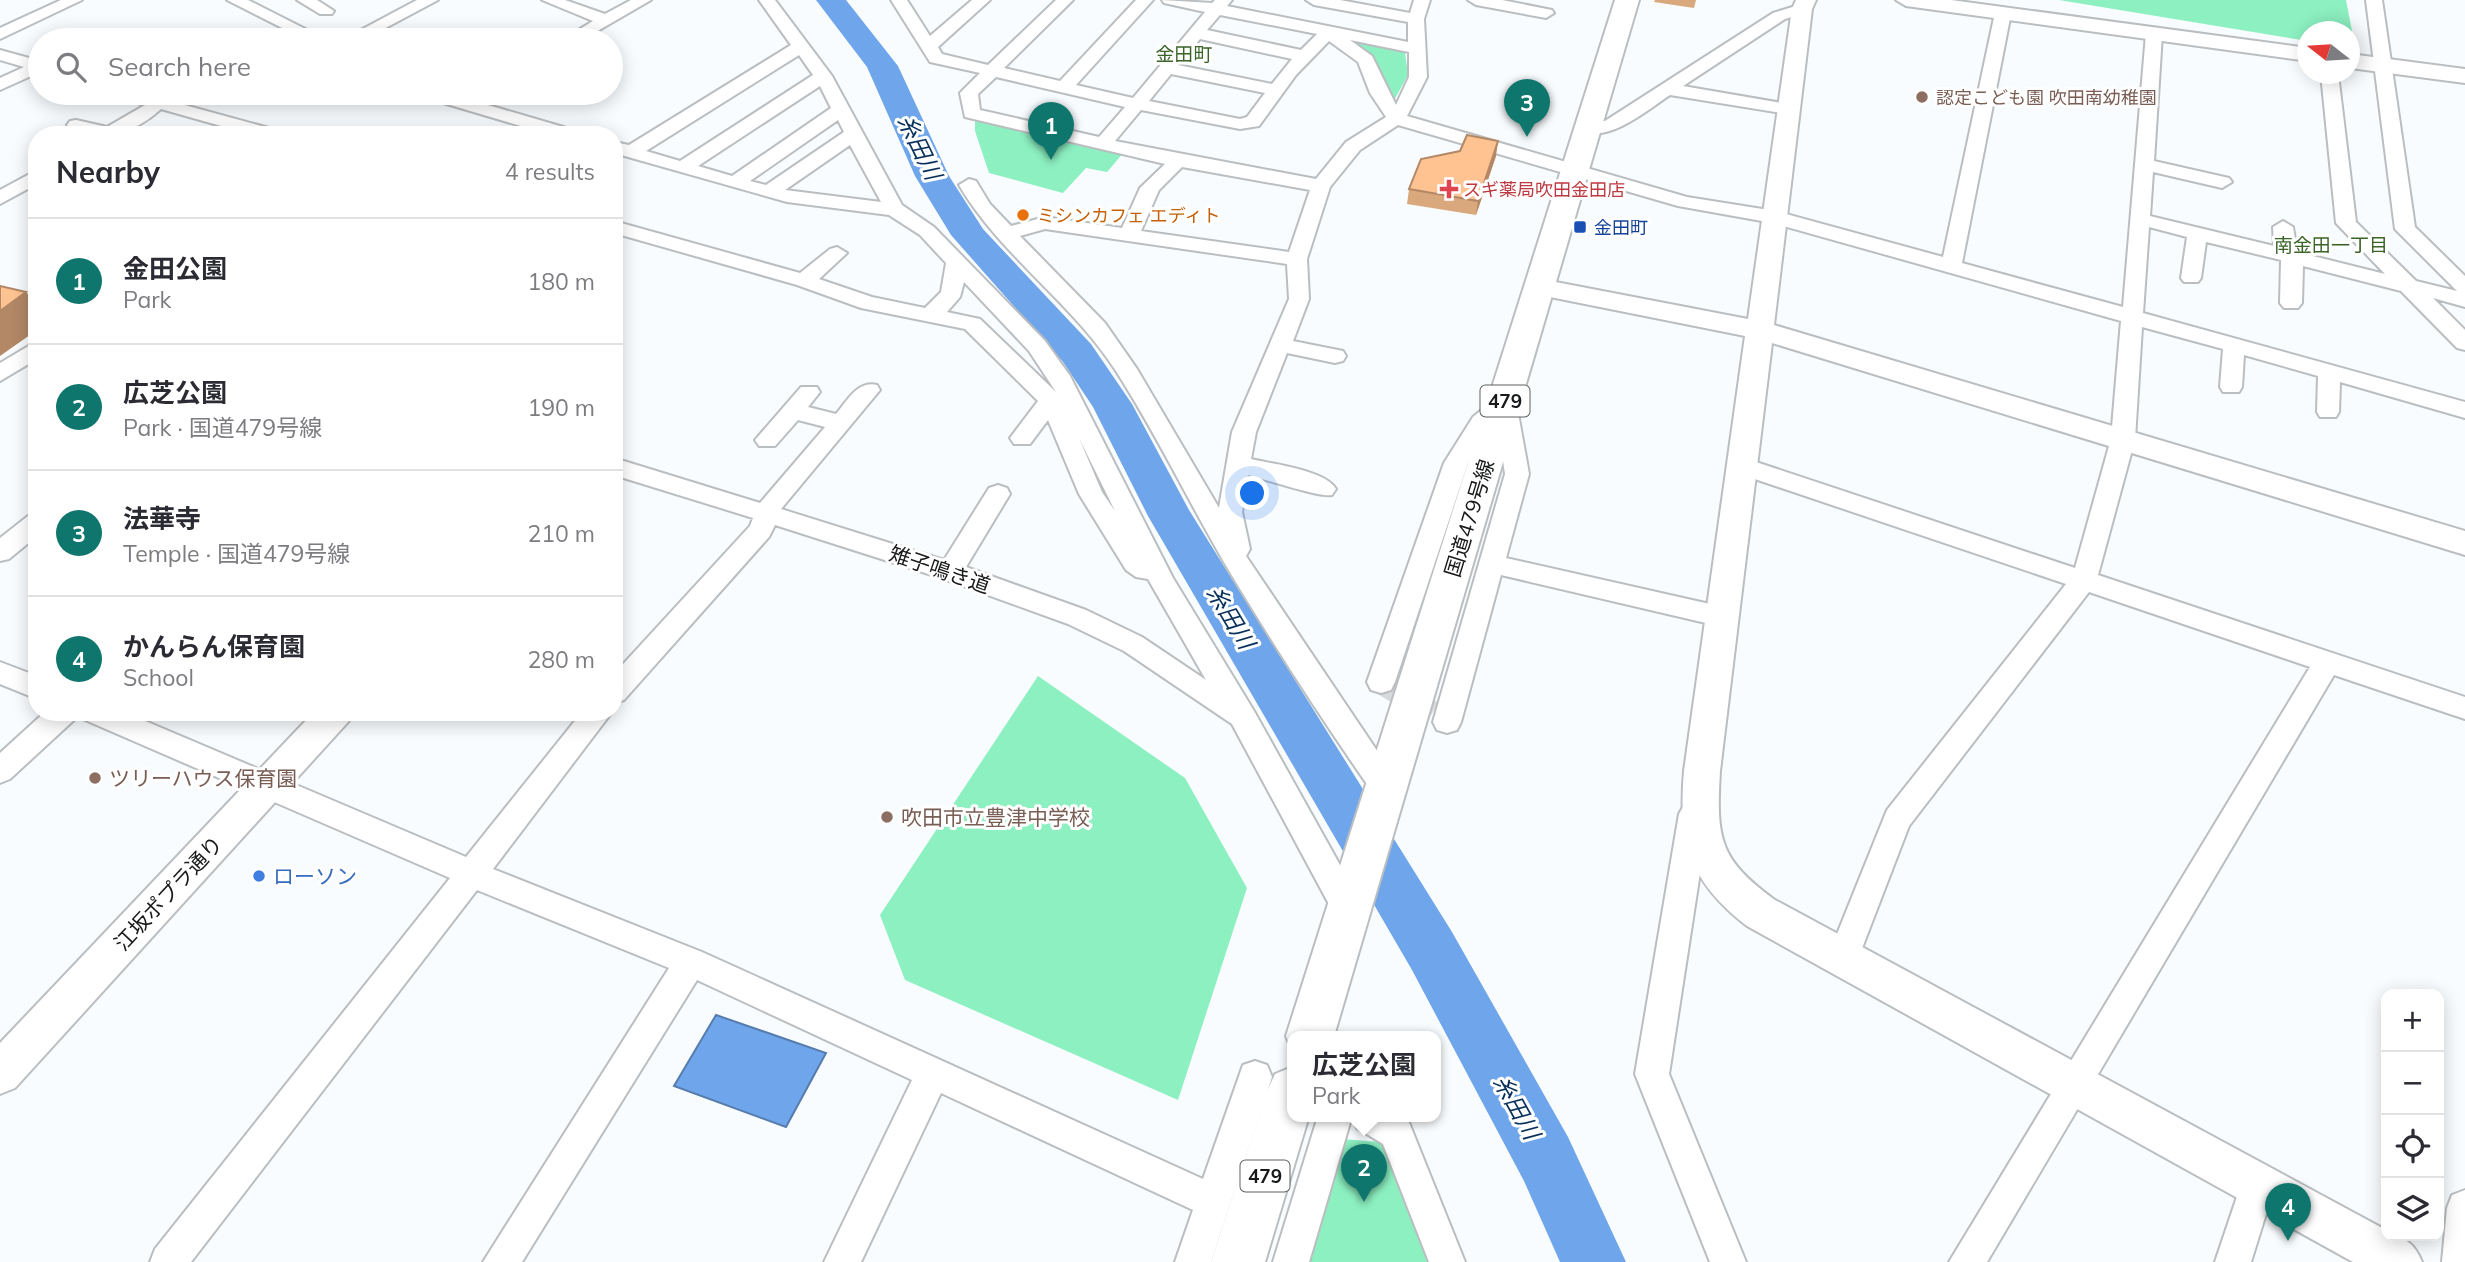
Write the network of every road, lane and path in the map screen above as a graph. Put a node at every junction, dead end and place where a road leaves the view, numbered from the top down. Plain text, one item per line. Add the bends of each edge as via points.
1 (74, 0) edge
2 (235, 0) edge
3 (305, 0) edge
4 (430, 0) edge
5 (550, 0) edge
6 (643, 0) edge
7 (767, 0) edge
8 (900, 0) edge
9 (982, 0) edge
10 (1065, 0) edge
11 (1145, 0) edge
12 (1170, 0) edge
13 (1313, 0) edge
14 (1422, 0) edge
15 (1627, 0) edge
16 (1906, 0) edge
17 (2374, 0) edge
18 (1482, 1) edge
19 (1220, 5) edge
20 (1804, 5) edge
21 (326, 11) dead end
22 (1546, 13) dead end
23 (2003, 13) junction
24 (1416, 19) junction
25 (606, 20) junction
26 (1291, 24) junction
27 (293, 28) edge
28 (374, 28) edge
29 (592, 28) edge
30 (1328, 32) junction
31 (1196, 33) junction
32 (0, 34) edge
33 (2154, 34) junction
34 (801, 46) junction
35 (927, 48) junction
36 (1415, 48) junction
37 (2297, 54) edge
38 (0, 55) edge
39 (1304, 56) junction
40 (2360, 62) edge
41 (28, 63) edge
42 (2382, 65) junction
43 (1167, 68) junction
44 (28, 72) edge
45 (991, 72) junction
46 (823, 76) junction
47 (2465, 76) edge
48 (2331, 84) edge
49 (0, 85) edge
50 (1063, 88) junction
51 (1666, 89) junction
52 (1277, 90) junction
53 (1137, 104) junction
54 (153, 105) edge
55 (163, 105) edge
56 (467, 105) edge
57 (842, 109) junction
58 (1788, 109) junction
59 (1396, 119) junction
60 (76, 125) dead end
61 (80, 126) edge
62 (120, 126) edge
63 (241, 126) edge
64 (540, 126) edge
65 (1588, 126) junction
66 (855, 133) junction
67 (1103, 144) junction
68 (623, 150) edge
69 (1178, 161) junction
70 (2143, 164) junction
71 (684, 167) junction
72 (1574, 171) junction
73 (0, 173) edge
74 (28, 179) edge
75 (2222, 181) dead end
76 (736, 182) junction
77 (28, 183) edge
78 (969, 185) dead end
79 (1321, 186) junction
80 (770, 191) junction
81 (0, 198) edge
82 (894, 209) junction
83 (2212, 213) dead end
84 (1775, 217) junction
85 (2138, 219) junction
86 (2283, 227) dead end
87 (623, 230) edge
88 (1008, 233) junction
89 (1129, 235) junction
90 (2204, 235) junction
91 (837, 253) dead end
92 (2289, 257) junction
93 (1297, 259) junction
94 (956, 264) junction
95 (1951, 266) junction
96 (2191, 278) dead end
97 (804, 281) junction
98 (2407, 286) junction
99 (1539, 287) junction
100 (2465, 288) edge
101 (2465, 300) edge
102 (2291, 303) dead end
103 (931, 314) junction
104 (2131, 317) junction
105 (1759, 330) junction
106 (2465, 343) edge
107 (1280, 345) junction
108 (2234, 345) junction
109 (28, 354) edge
110 (1335, 356) dead end
111 (2329, 372) junction
112 (0, 374) edge
113 (2231, 387) dead end
114 (869, 390) dead end
115 (809, 391) dead end
116 (1051, 400) junction
117 (1505, 402) junction
118 (2465, 410) edge
119 (793, 411) junction
120 (2328, 412) dead end
121 (841, 423) junction
122 (1022, 438) dead end
123 (2123, 439) junction
124 (767, 440) dead end
125 (1238, 464) junction
126 (1742, 466) junction
127 (623, 469) edge
128 (1324, 489) dead end
129 (998, 494) dead end
130 (770, 514) junction
131 (28, 530) edge
132 (2465, 543) edge
133 (0, 552) edge
134 (1492, 564) junction
135 (950, 571) junction
136 (1242, 572) junction
137 (2084, 580) junction
138 (1162, 582) junction
139 (1723, 617) junction
140 (2328, 661) junction
141 (0, 673) edge
142 (623, 682) edge
143 (1381, 682) dead end
144 (28, 684) edge
145 (2465, 708) edge
146 (1244, 719) junction
147 (54, 721) edge
148 (116, 721) edge
149 (328, 721) edge
150 (591, 721) edge
151 (1447, 722) dead end
152 (0, 771) edge
153 (1702, 771) junction
154 (268, 786) junction
155 (1384, 795) junction
156 (470, 873) junction
157 (1352, 902) junction
158 (1843, 959) junction
159 (691, 962) junction
160 (1312, 1031) edge
161 (0, 1073) edge
162 (933, 1073) junction
163 (1273, 1084) edge
164 (2074, 1086) junction
165 (1333, 1122) edge
166 (1379, 1122) edge
167 (2257, 1185) junction
168 (1213, 1201) junction
169 (2465, 1208) edge
170 (168, 1262) edge
171 (502, 1262) edge
172 (842, 1262) edge
173 (1193, 1262) edge
174 (1238, 1262) edge
175 (1290, 1262) edge
176 (1447, 1262) edge
177 (1728, 1262) edge
178 (1967, 1262) edge
179 (2233, 1262) edge
180 (2399, 1262) edge
181 (2460, 1262) edge

1 - 32 street
2 - 27 street
3 - 21 street
4 - 28 street
5 - 25 street
6 - 25 street
7 - 34 street
8 - 35 street
9 - 35 street
10 - 45 street
11 - 50 street
12 - 19 street
13 - 24 street
13 - 26 street
14 - 24 street
15 - 65 highway, 国道479号線 / 479
16 - 23 street
17 - 42 street
18 - 22 street
19 - 26 street
19 - 31 street
20 - 51 street via 1779,16
20 - 58 street
23 - 33 street
23 - 95 street
24 - 36 street
25 - 29 street
26 - 30 street
30 - 36 street
30 - 39 street
30 - 59 street via 1366,60
31 - 39 street
31 - 43 street
33 - 37 street
33 - 70 street
34 - 46 street
34 - 68 street
35 - 45 street via 936,58
36 - 59 street via 1418,77
38 - 41 street
39 - 52 street
40 - 42 street
42 - 47 street
42 - 100 street via 2405,229
43 - 52 street
43 - 53 street
44 - 49 street
45 - 50 street
45 - 67 street via 969,93 971,113
46 - 57 street
46 - 71 street
48 - 98 street via 2346,223
50 - 53 street
51 - 58 street
51 - 65 street via 1609,127
52 - 53 street via 1253,122 1240,124
53 - 67 street
54 - 62 street
55 - 63 street
56 - 64 street
57 - 66 street
57 - 76 street
58 - 84 street
59 - 72 street
59 - 79 street via 1353,146
60 - 61 street
65 - 72 highway, 国道479号線 / 479
66 - 80 street
66 - 82 street
67 - 69 street
68 - 71 street
69 - 79 street
69 - 89 street via 1150,188
70 - 75 street
70 - 85 street
71 - 76 street
72 - 84 street via 1685,202
72 - 99 highway, 国道479号線 / 479
73 - 74 street
76 - 80 street
77 - 81 street
78 - 88 street via 982,207
79 - 93 street
80 - 82 street via 827,205
82 - 94 street via 927,231
83 - 90 street
84 - 95 street
84 - 105 street
85 - 90 street
85 - 104 street
86 - 92 street
87 - 97 street
88 - 89 street via 1050,215
88 - 136 street via 1097,328 1126,369
89 - 93 street
90 - 92 street
90 - 96 street
91 - 97 street
92 - 98 street
92 - 102 street
93 - 107 street via 1299,299
94 - 103 street via 955,289
94 - 138 street via 1037,346 1062,381
95 - 104 street
97 - 103 street via 868,303
98 - 101 street
98 - 106 street
99 - 105 street
99 - 117 highway, 国道479号線 / 479
103 - 116 street via 972,324
104 - 108 street
104 - 123 street
105 - 123 street
105 - 126 street
107 - 110 street
107 - 125 street via 1244,432
108 - 111 street
108 - 113 street
109 - 112 street
111 - 118 street
111 - 120 street
114 - 121 street
115 - 119 street
116 - 122 street
116 - 138 street via 1091,494 1135,563
117 - 134 street via 1517,474
117 - 143 street via 1482,422 1456,463
117 - 155 highway, 国道479号線 / 479
119 - 121 street
119 - 124 street
121 - 130 street via 771,505
123 - 132 street
123 - 137 street
125 - 128 street
125 - 136 street via 1230,512
126 - 137 street
126 - 139 street
127 - 130 street, 雉子鳴き道
129 - 135 street
130 - 135 street, 雉子鳴き道
130 - 142 street via 760,531
131 - 133 street
134 - 139 street
134 - 151 street
135 - 146 street, 雉子鳴き道 via 1077,617 1133,644
136 - 155 street
137 - 140 street
137 - 158 street via 1897,819
138 - 146 street
139 - 153 street
140 - 145 street
140 - 164 street
141 - 144 street
146 - 157 street
147 - 152 street
148 - 154 street
149 - 154 street, 江坂ポプラ通り
150 - 156 street
153 - 158 street via 1700,835 1721,877 1761,914
153 - 177 street via 1652,1073
154 - 156 street
154 - 161 street, 江坂ポプラ通り
155 - 157 highway, 国道479号線 / 479
156 - 159 street
156 - 170 street
157 - 160 highway, 国道479号線 / 479
158 - 164 street
159 - 162 street
159 - 171 street
162 - 168 street
162 - 172 street
163 - 168 street
163 - 174 highway, 479
164 - 167 street
164 - 178 street
165 - 175 street
166 - 176 street via 1396,1132
167 - 179 street
167 - 180 street
168 - 173 street
169 - 181 street

